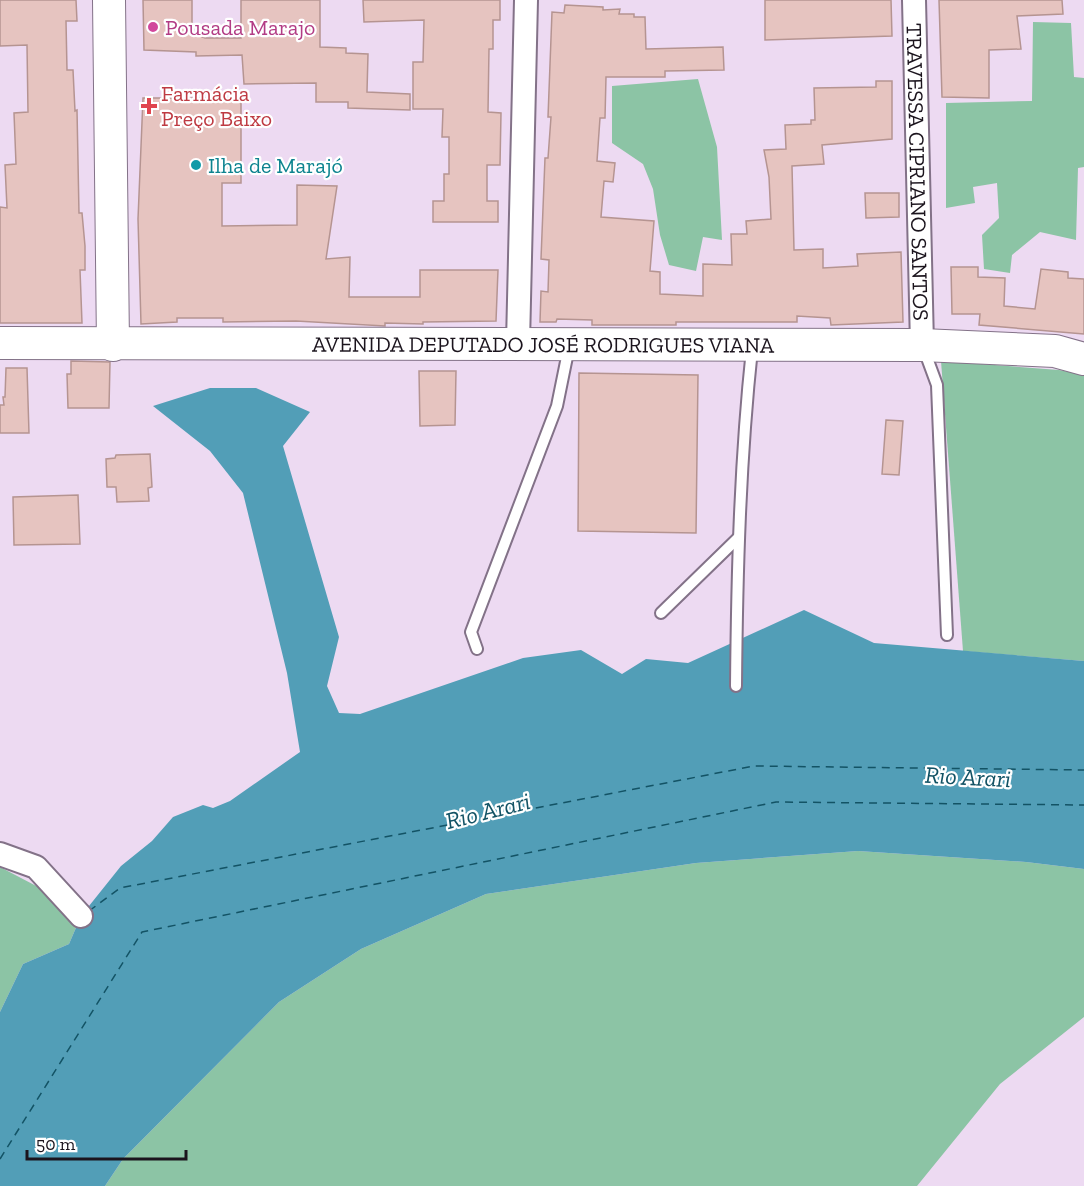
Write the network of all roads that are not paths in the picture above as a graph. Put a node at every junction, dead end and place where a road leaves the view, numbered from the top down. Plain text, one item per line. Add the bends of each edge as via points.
1 (109, 0) edge
2 (526, 0) edge
3 (914, 0) edge
4 (752, 342) junction
5 (518, 343) junction
6 (569, 343) junction
7 (0, 344) edge
8 (113, 345) junction
9 (922, 345) junction
10 (1084, 359) edge
11 (738, 538) junction
12 (661, 613) dead end
13 (947, 635) dead end
14 (477, 649) dead end
15 (736, 686) dead end
16 (0, 854) edge
17 (81, 916) dead end

1 - 8 street
2 - 5 street
3 - 9 street, TRAVESSA CIPRIANO SANTOS
4 - 6 street, AVENIDA DEPUTADO JOSÉ RODRIGUES VIANA
4 - 9 street, AVENIDA DEPUTADO JOSÉ RODRIGUES VIANA
4 - 11 lane
5 - 6 street, AVENIDA DEPUTADO JOSÉ RODRIGUES VIANA
5 - 8 street, AVENIDA DEPUTADO JOSÉ RODRIGUES VIANA
6 - 14 lane via 557,406 471,632
7 - 8 street, AVENIDA DEPUTADO JOSÉ RODRIGUES VIANA
9 - 10 street, AVENIDA DEPUTADO JOSÉ RODRIGUES VIANA via 1054,351
9 - 13 lane via 937,385
11 - 12 lane
11 - 15 lane
16 - 17 street via 36,867

